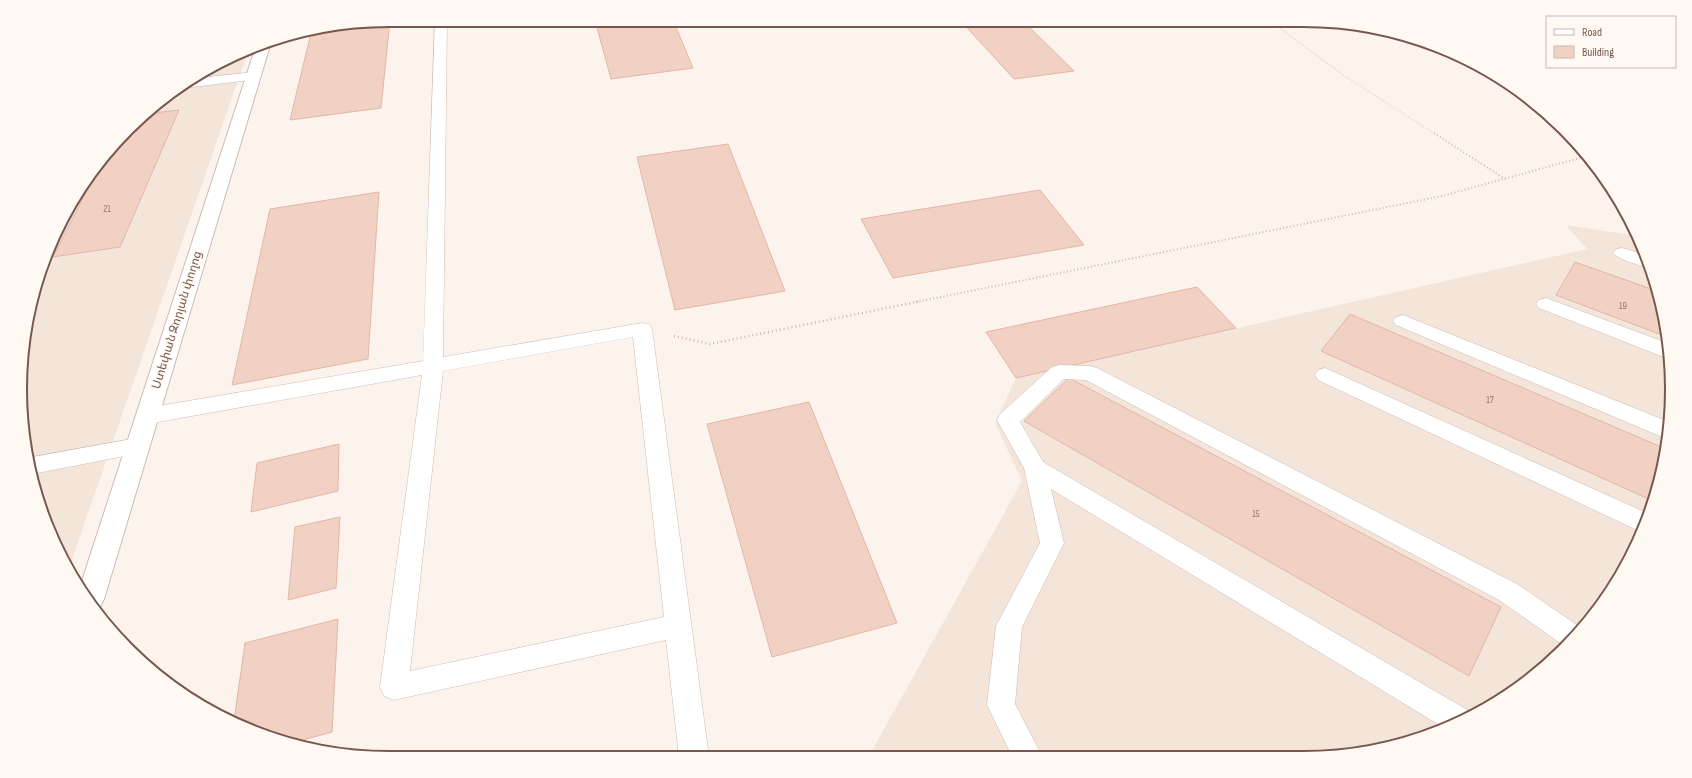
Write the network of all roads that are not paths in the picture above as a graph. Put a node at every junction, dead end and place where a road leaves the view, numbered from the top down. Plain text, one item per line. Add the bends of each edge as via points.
1 (441, 27) edge
2 (262, 50) edge
3 (254, 76) junction
4 (196, 83) edge
5 (1622, 252) dead end
6 (1641, 259) edge
7 (1546, 304) dead end
8 (1403, 321) dead end
9 (1663, 349) edge
10 (433, 366) junction
11 (1325, 375) dead end
12 (147, 416) junction
13 (1663, 429) edge
14 (137, 446) junction
15 (35, 465) edge
16 (1035, 468) junction
17 (1640, 520) edge
18 (91, 594) edge
19 (678, 626) junction
20 (1569, 635) edge
21 (1454, 718) edge
22 (693, 751) edge
23 (1024, 751) edge

1 - 10 lane
2 - 3 street, Ստեփան Զորյան փողոց
3 - 4 lane
3 - 12 street, Ստեփան Զորյան փողոց
5 - 6 lane
7 - 9 lane
8 - 13 lane
10 - 12 lane
10 - 19 lane via 642,329
10 - 19 lane via 394,687
11 - 17 lane
12 - 14 street, Ստեփան Զորյան փողոց
14 - 15 lane
14 - 18 street, Ստեփան Զորյան փողոց
16 - 20 lane via 1008,420 1059,372 1090,373 1508,592
16 - 21 lane
16 - 23 lane via 1052,543 1009,626 1001,705
19 - 22 lane

